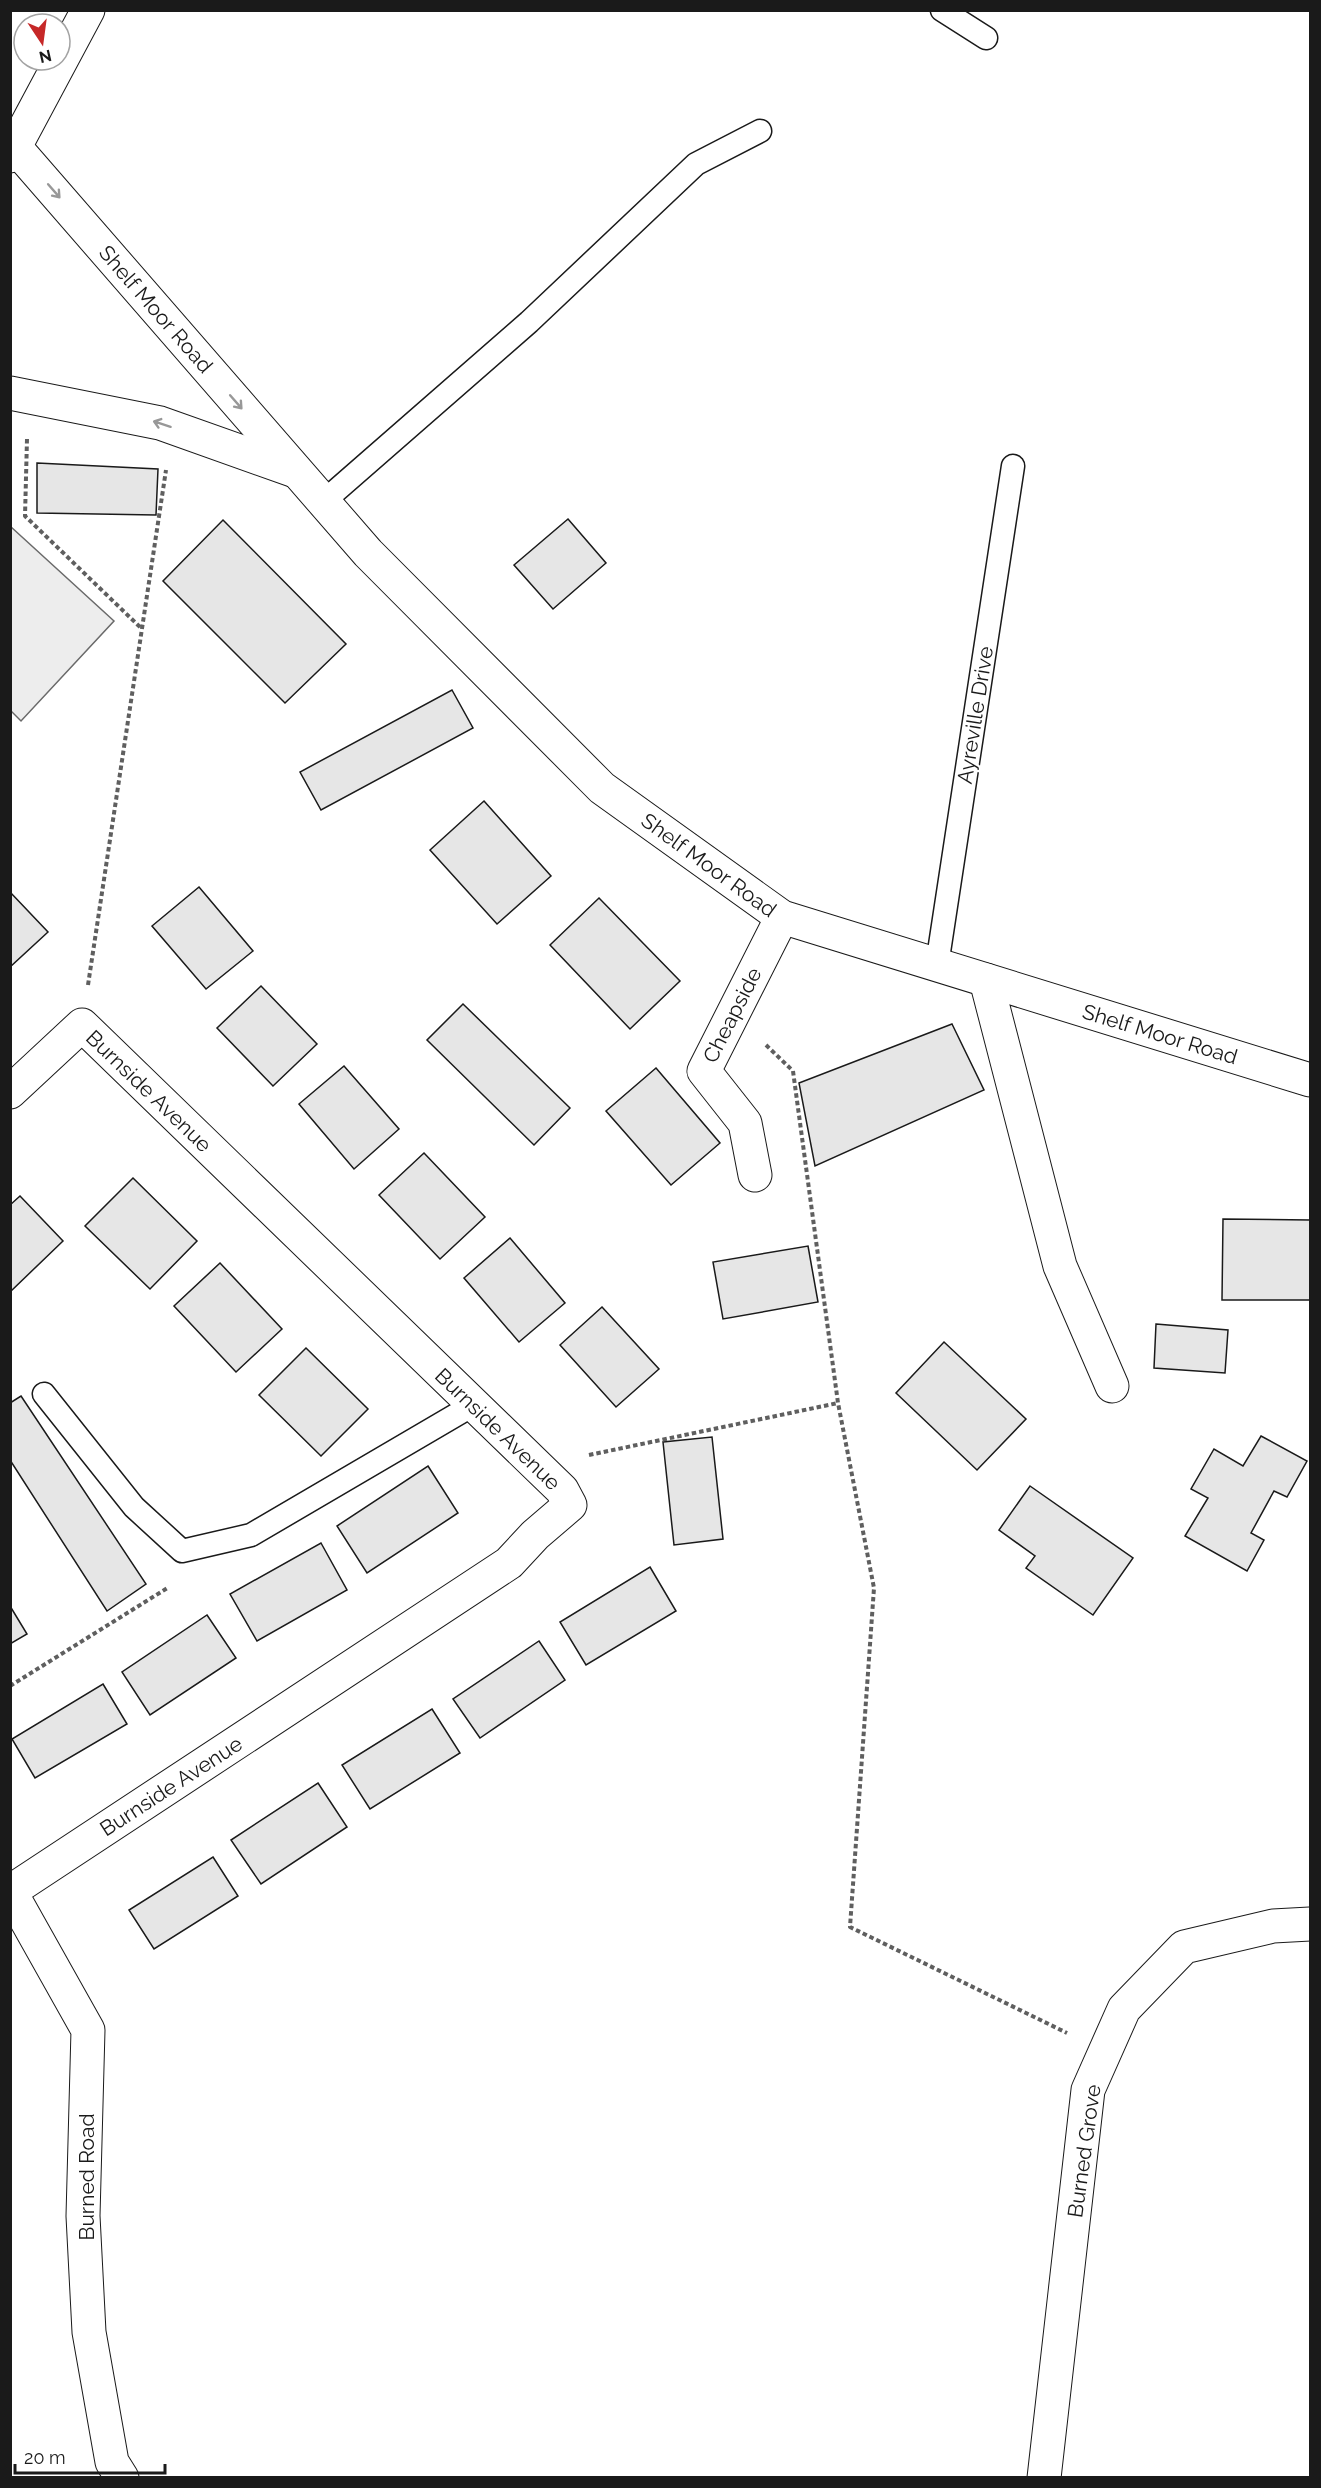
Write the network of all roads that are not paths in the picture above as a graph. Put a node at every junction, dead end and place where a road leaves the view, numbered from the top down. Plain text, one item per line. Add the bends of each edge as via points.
1 (942, 10) edge
2 (84, 12) edge
3 (986, 38) dead end
4 (760, 131) dead end
5 (13, 151) edge
6 (20, 395) edge
7 (1013, 466) dead end
8 (297, 472) junction
9 (323, 502) junction
10 (782, 918) junction
11 (937, 965) junction
12 (986, 980) junction
13 (1311, 1080) edge
14 (10, 1092) edge
15 (755, 1175) dead end
16 (1112, 1386) dead end
17 (44, 1394) dead end
18 (473, 1405) junction
19 (11, 1891) edge
20 (1311, 1924) edge
21 (20, 1930) edge
22 (122, 2478) edge
23 (1044, 2478) edge

1 - 3 lane
2 - 5 main road
4 - 9 lane via 696,164 529,322
5 -> 8 main road, Shelf Moor Road
8 -> 6 main road, Shelf Moor Road via 160,423
7 - 11 lane, Ayreville Drive
8 - 9 main road, Shelf Moor Road
9 - 10 main road, Shelf Moor Road via 368,553 602,788
10 - 11 main road, Shelf Moor Road
10 - 15 main road, Cheapside via 704,1071 745,1123
11 - 12 main road, Shelf Moor Road
12 - 13 main road, Shelf Moor Road
12 - 16 main road via 1060,1266
14 - 18 main road, Burnside Avenue via 82,1025
17 - 18 lane via 134,1508 182,1551 251,1535
18 - 19 main road, Burnside Avenue via 561,1490 570,1505 509,1563
19 - 21 main road, Burned Road
20 - 23 main road, Burned Grove via 1273,1926 1184,1947 1124,2009 1088,2090
21 - 22 main road, Burned Road via 88,2030 83,2216 89,2332 112,2462

